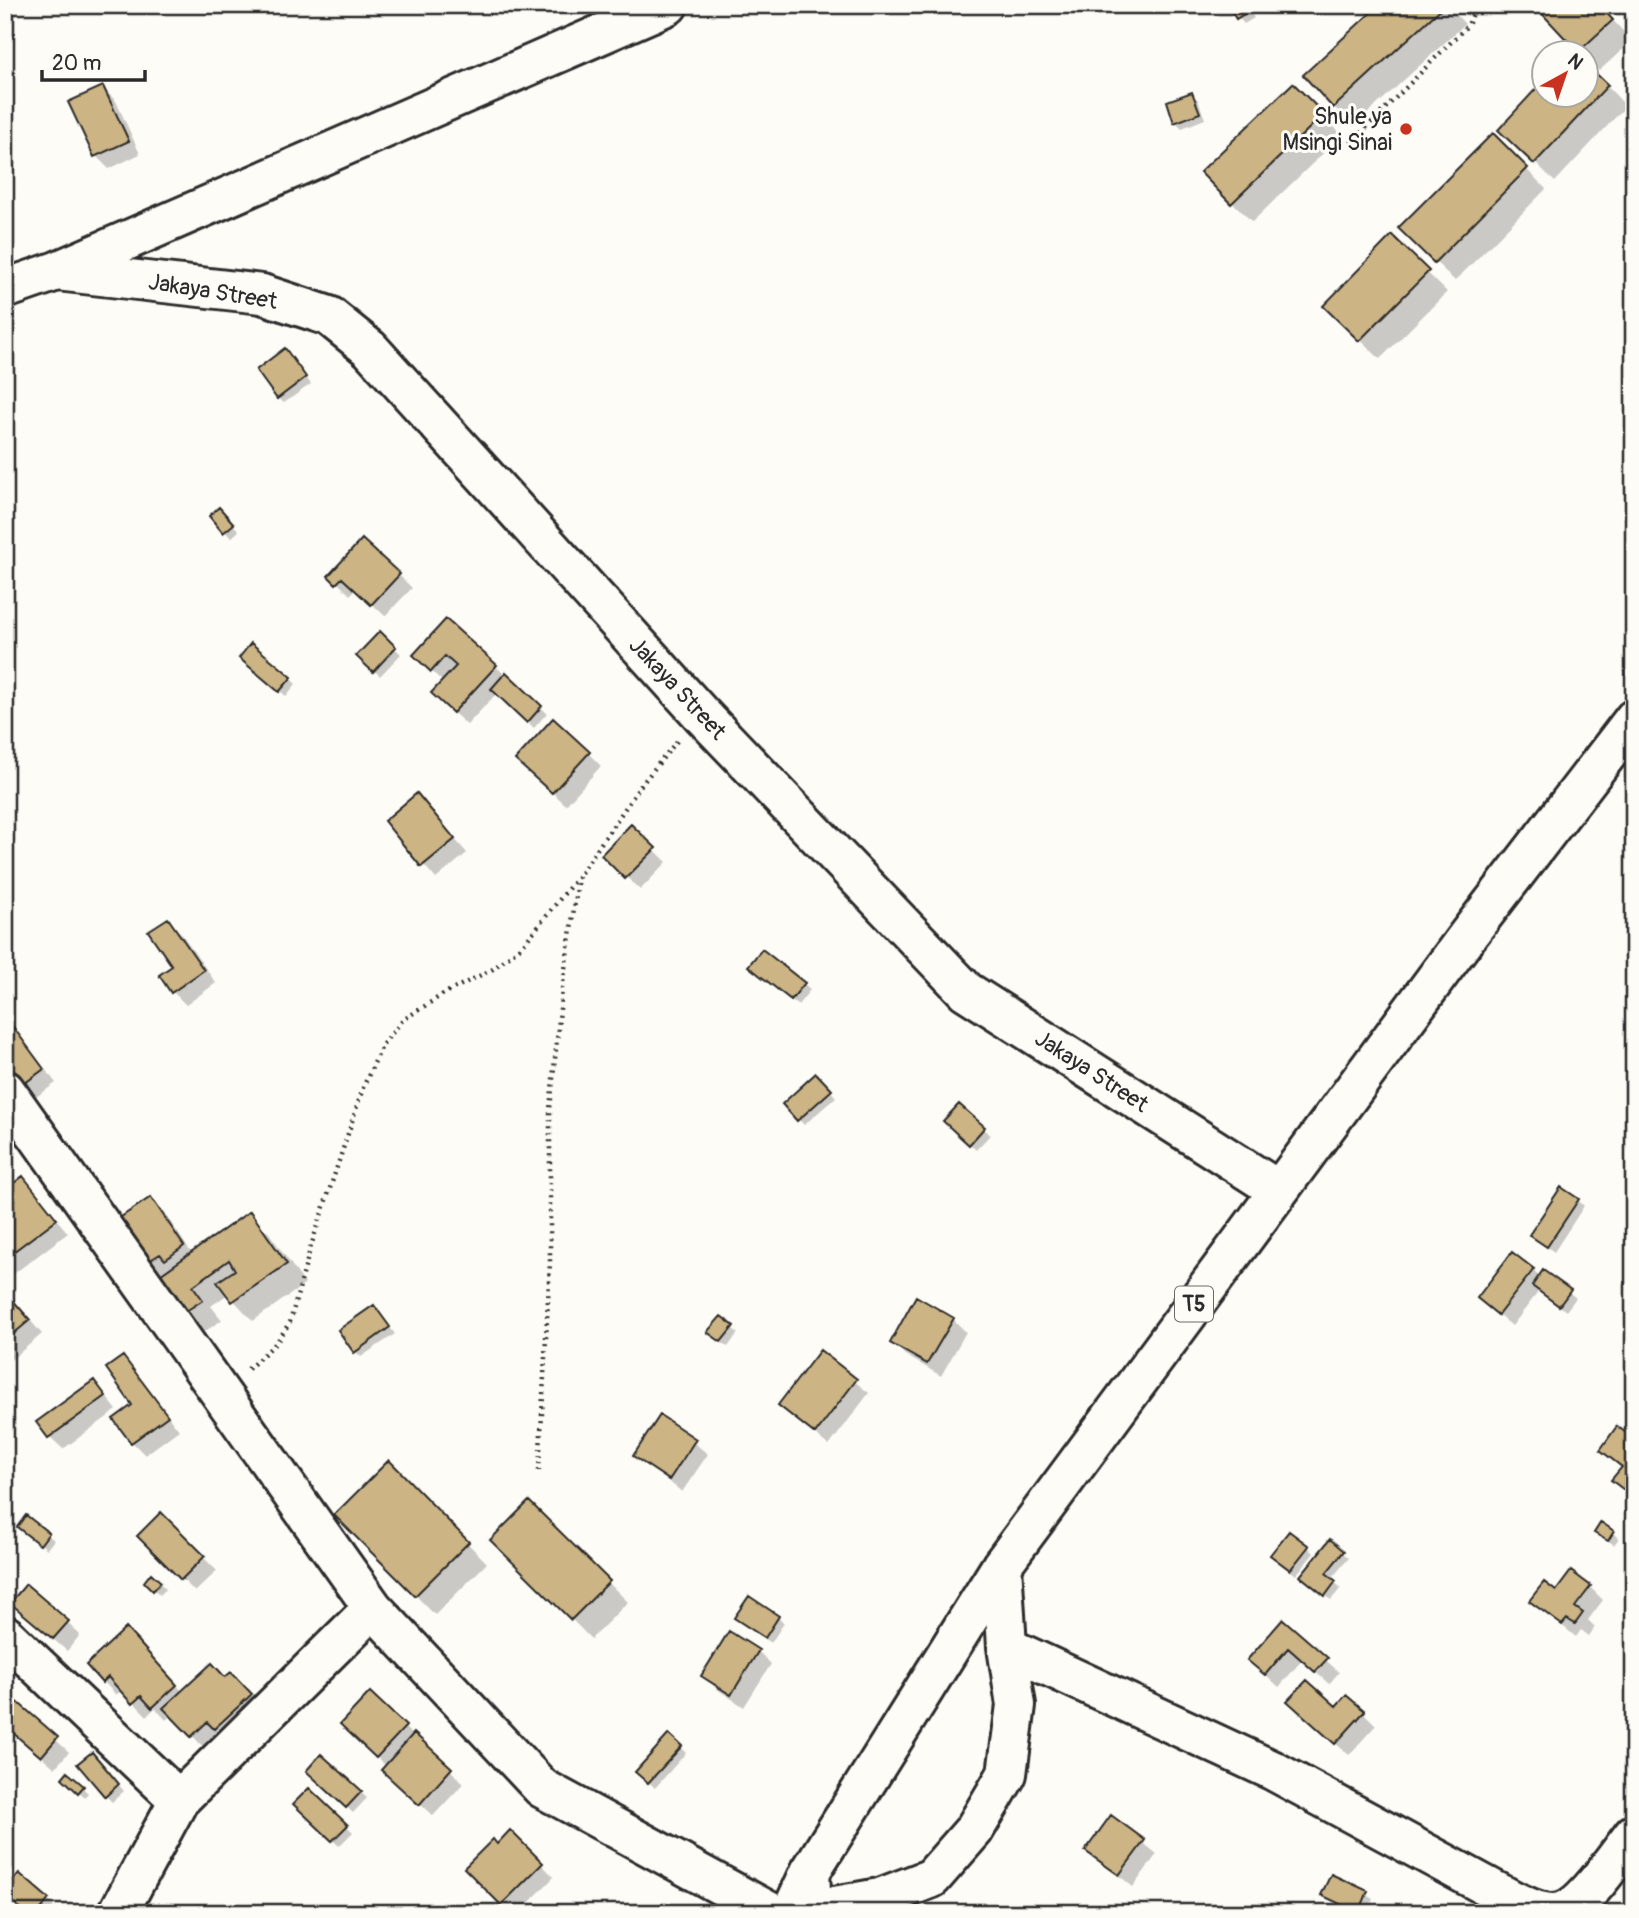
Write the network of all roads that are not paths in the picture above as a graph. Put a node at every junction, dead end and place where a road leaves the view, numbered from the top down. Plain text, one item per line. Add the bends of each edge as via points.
1 (668, 5) edge
2 (58, 271) junction
3 (5, 289) edge
4 (1634, 719) edge
5 (5, 1090) edge
6 (1278, 1190) junction
7 (1002, 1565) junction
8 (373, 1608) junction
9 (5, 1634) edge
10 (1007, 1647) junction
11 (178, 1800) junction
12 (1634, 1834) edge
13 (810, 1872) junction
14 (118, 1913) edge
15 (772, 1913) edge
16 (791, 1913) edge

1 - 2 main road
2 - 3 main road
2 - 6 main road, Jakaya Street via 262,294 329,316 370,349 701,714 966,991
4 - 6 main road, T5
5 - 8 main road
6 - 7 main road, T5
7 - 10 main road
7 - 13 main road, T5
8 - 11 main road
8 - 15 main road via 542,1788
9 - 11 main road
10 - 12 main road via 1272,1770 1542,1913 1560,1913 1577,1905
10 - 13 main road via 1016,1705 1007,1774 974,1830 932,1878 880,1898 812,1910
11 - 14 main road
13 - 16 main road, T5

